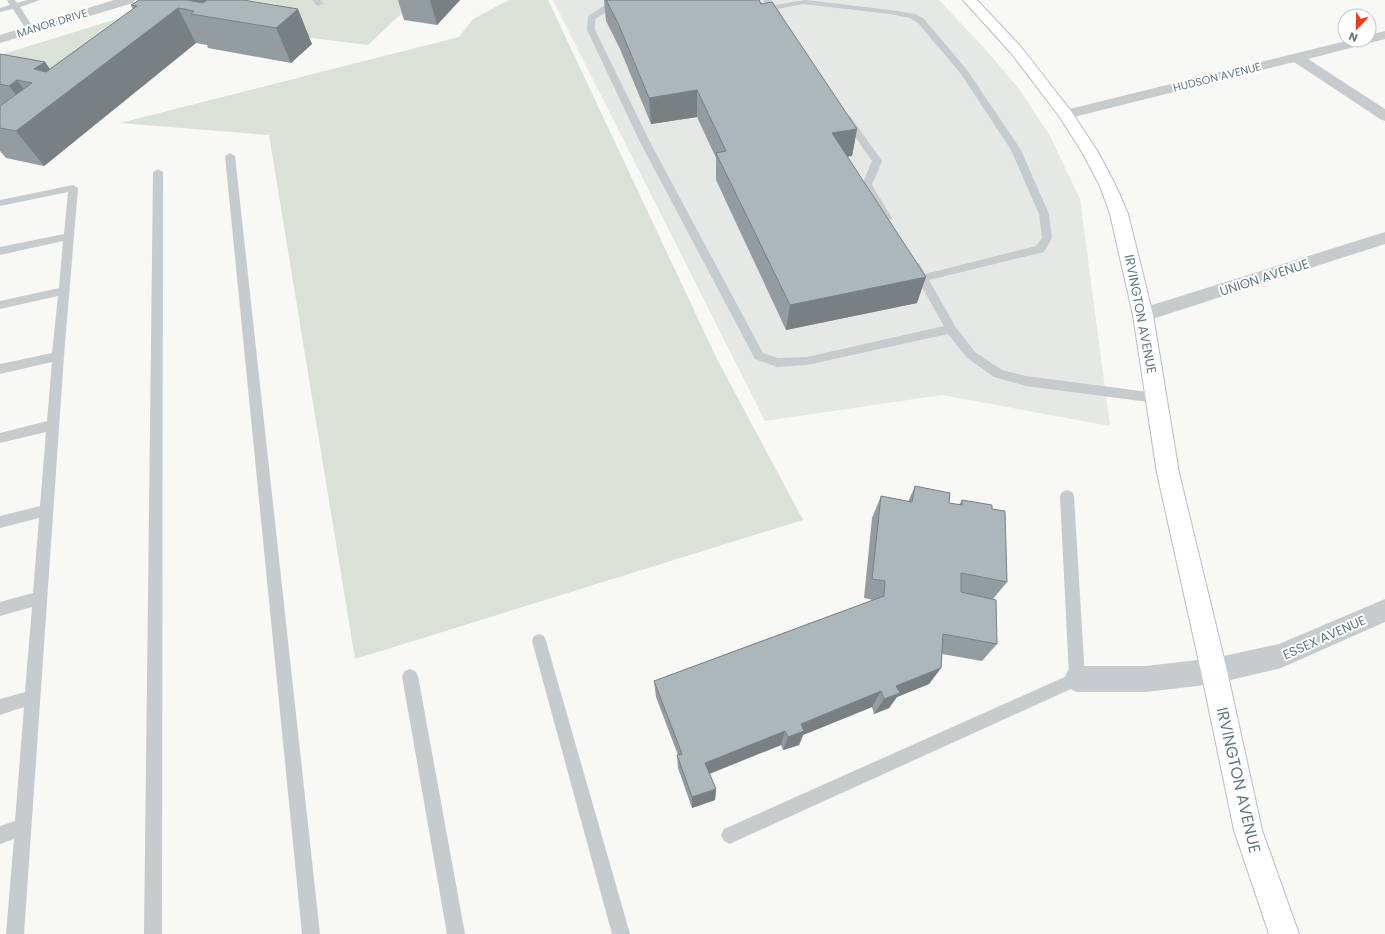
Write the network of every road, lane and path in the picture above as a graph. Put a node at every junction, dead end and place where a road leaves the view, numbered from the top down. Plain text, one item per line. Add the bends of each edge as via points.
1 (36, 0) edge
2 (128, 0) edge
3 (630, 0) edge
4 (970, 0) edge
5 (13, 3) edge
6 (770, 4) edge
7 (0, 10) edge
8 (784, 25) edge
9 (30, 29) junction
10 (0, 38) edge
11 (1337, 48) edge
12 (1297, 58) junction
13 (842, 110) edge
14 (1066, 114) junction
15 (1385, 116) edge
16 (230, 156) dead end
17 (158, 172) dead end
18 (0, 203) edge
19 (894, 231) edge
20 (69, 236) junction
21 (1385, 238) edge
22 (0, 251) edge
23 (910, 258) edge
24 (922, 278) junction
25 (65, 291) junction
26 (0, 305) edge
27 (1144, 316) junction
28 (951, 329) junction
29 (58, 356) junction
30 (0, 368) edge
31 (1156, 398) junction
32 (53, 425) junction
33 (0, 438) edge
34 (1067, 496) dead end
35 (46, 510) junction
36 (0, 522) edge
37 (40, 598) junction
38 (0, 609) edge
39 (1385, 610) edge
40 (539, 641) dead end
41 (1214, 670) junction
42 (410, 676) dead end
43 (1077, 679) junction
44 (32, 697) junction
45 (0, 707) edge
46 (23, 827) junction
47 (0, 834) edge
48 (730, 835) dead end
49 (15, 934) edge
50 (153, 934) edge
51 (311, 934) edge
52 (456, 934) edge
53 (621, 934) edge
54 (1284, 934) edge

1 - 5 lane
2 - 9 street, MANOR DRIVE
3 - 28 lane via 608,7 591,18 591,30 645,142 759,356 777,363 807,361
4 - 14 main road, IRVINGTON AVENUE via 1016,50
5 - 7 lane
5 - 9 lane
6 - 8 lane
6 - 24 lane via 803,2 912,16 920,21 964,72 1016,150 1044,214 1047,238 1040,248
9 - 10 street, MANOR DRIVE
11 - 12 street, HUDSON AVENUE
12 - 14 street, HUDSON AVENUE
12 - 15 street
13 - 19 lane via 877,161 876,171 868,178 867,185
14 - 27 main road, IRVINGTON AVENUE via 1090,152 1119,214
16 - 51 lane
17 - 50 lane
18 - 20 lane via 73,188
20 - 22 lane
20 - 25 lane
21 - 27 street, UNION AVENUE
23 - 24 lane
24 - 28 lane
25 - 26 lane
25 - 29 lane
27 - 31 main road, IRVINGTON AVENUE
28 - 31 lane via 971,354 998,374 1026,381
29 - 30 lane
29 - 32 lane
31 - 41 main road, IRVINGTON AVENUE via 1168,473
32 - 33 lane
32 - 35 lane
34 - 43 lane
35 - 36 lane
35 - 37 lane
37 - 38 lane
37 - 44 lane
39 - 41 street, ESSEX AVENUE via 1281,656
40 - 53 lane
41 - 43 street via 1146,679
41 - 54 main road, IRVINGTON AVENUE via 1248,830
42 - 52 lane
43 - 48 lane
44 - 45 lane
44 - 46 lane
46 - 47 lane
46 - 49 lane

